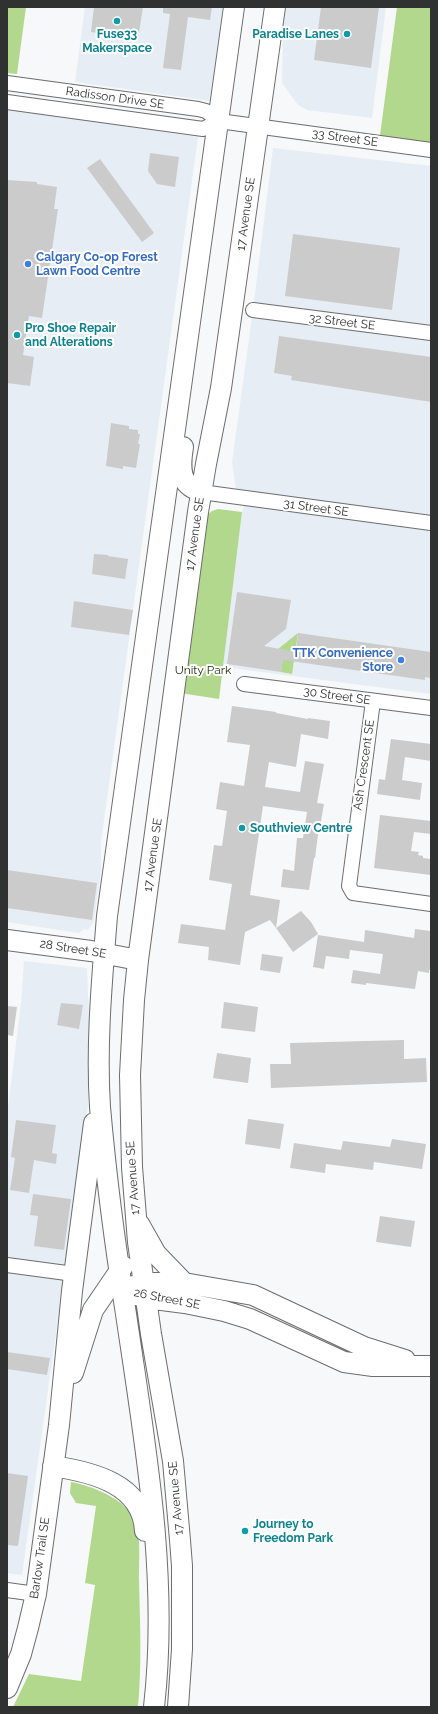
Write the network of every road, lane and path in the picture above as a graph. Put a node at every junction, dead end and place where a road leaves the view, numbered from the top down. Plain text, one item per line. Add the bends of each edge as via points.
1 (234, 7) edge
2 (275, 7) edge
3 (7, 83) edge
4 (7, 102) edge
5 (219, 121) junction
6 (258, 126) junction
7 (431, 150) edge
8 (253, 310) dead end
9 (431, 333) edge
10 (183, 373) junction
11 (201, 492) junction
12 (431, 523) edge
13 (244, 684) dead end
14 (373, 701) junction
15 (431, 708) edge
16 (431, 904) edge
17 (7, 940) edge
18 (104, 954) junction
19 (138, 960) junction
20 (99, 1089) junction
21 (136, 1219) junction
22 (138, 1242) junction
23 (7, 1265) edge
24 (74, 1274) junction
25 (121, 1280) junction
26 (184, 1283) junction
27 (145, 1290) junction
28 (76, 1358) junction
29 (429, 1366) edge
30 (59, 1425) junction
31 (53, 1466) junction
32 (7, 1590) edge
33 (36, 1594) junction
34 (159, 1651) junction
35 (7, 1688) edge
36 (154, 1707) edge
37 (178, 1707) edge

1 - 5 main road, 17 Avenue SE
2 - 6 main road, 17 Avenue SE
3 - 5 street, Radisson Drive SE via 198,109 206,111
4 - 5 street, Radisson Drive SE via 203,129
5 - 6 street, Radisson Drive SE
5 - 10 main road, 17 Avenue SE
6 - 7 street, 33 Street SE
6 - 11 main road, 17 Avenue SE via 222,382
8 - 9 street, 32 Street SE
10 - 11 main road via 190,393 181,466 188,486
10 - 18 main road, 17 Avenue SE via 107,916
11 - 12 street, 31 Street SE
11 - 19 main road, 17 Avenue SE
13 - 14 street, 30 Street SE
14 - 15 street, 30 Street SE
14 - 16 street, Ash Crescent SE via 349,886 353,893
17 - 18 main road, 28 Street SE
18 - 19 main road, 28 Street SE
18 - 20 main road, 17 Avenue SE via 99,1028
19 - 21 main road, 17 Avenue SE via 129,1104
20 - 24 main road, 17 Avenue SE
20 - 25 main road, 17 Avenue SE
21 - 22 main road, 17 Avenue SE
21 - 26 main road via 156,1254
22 - 25 main road, Barlow Trail SE via 128,1259
22 - 27 main road, 17 Avenue SE
23 - 24 street
24 - 28 main road via 83,1283 84,1294
24 - 30 main road, Barlow Trail SE
25 - 27 main road, 26 Street SE
25 - 28 main road, Barlow Trail SE via 92,1310
25 - 34 main road, 17 Avenue SE via 147,1449 156,1544
26 - 27 main road, 26 Street SE
26 - 29 main road, 26 Street SE via 253,1295 364,1346
27 - 29 main road, 26 Street SE via 250,1319 344,1362 373,1366
27 - 37 main road, 17 Avenue SE via 173,1462 180,1540 182,1649
28 - 30 main road, Barlow Trail SE
30 - 31 main road, Barlow Trail SE
31 - 33 main road, Barlow Trail SE
31 - 34 main road via 106,1479 132,1498 142,1512 151,1620
32 - 33 street
33 - 35 main road, Barlow Trail SE via 24,1641
34 - 36 main road, 17 Avenue SE

